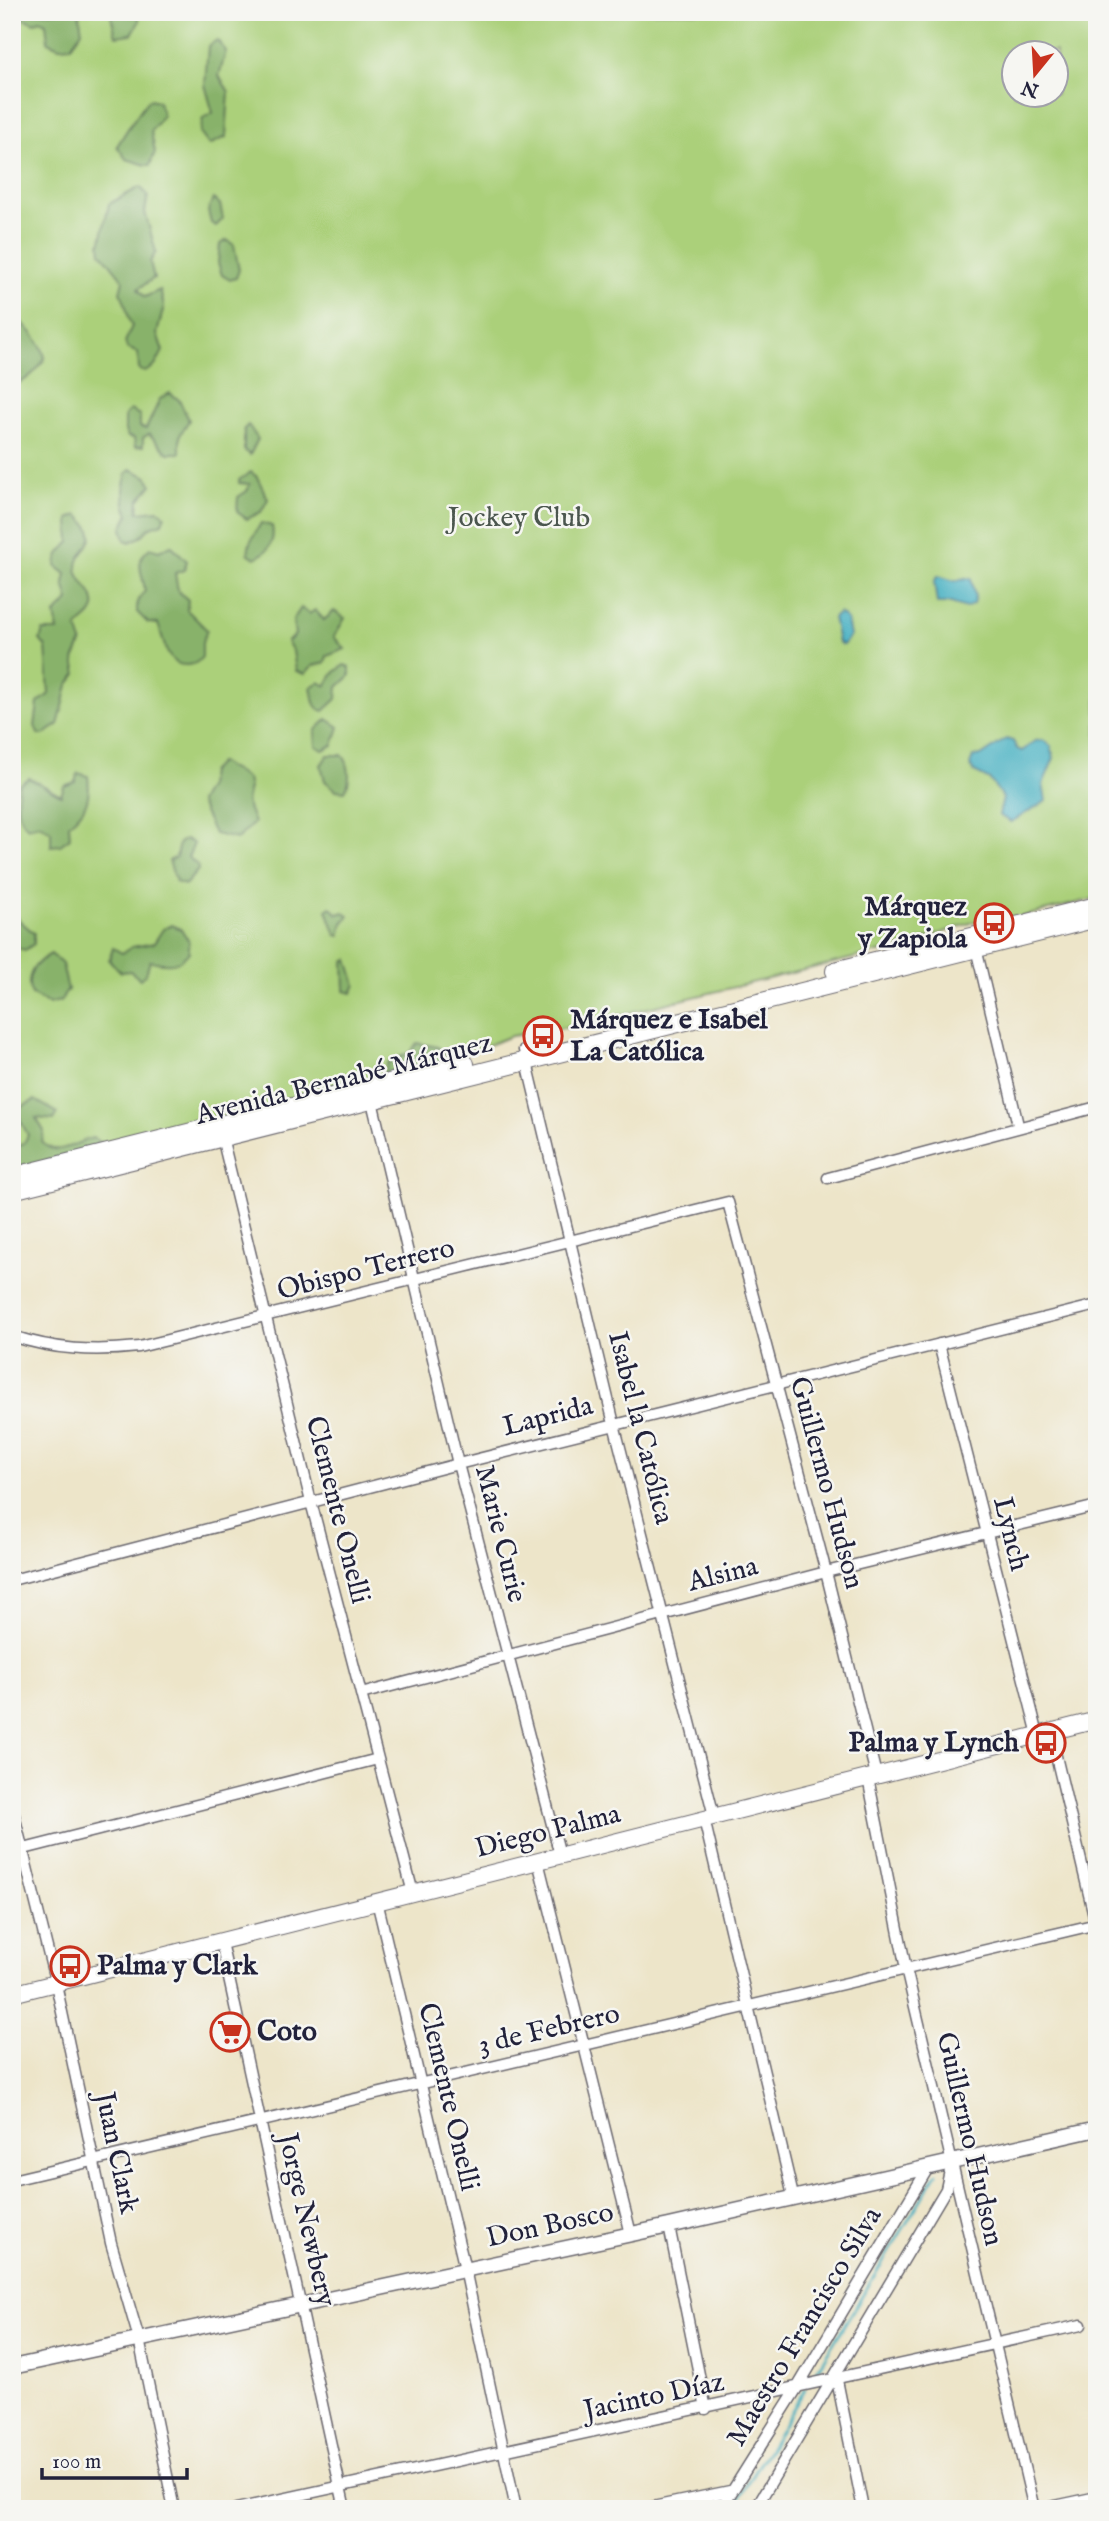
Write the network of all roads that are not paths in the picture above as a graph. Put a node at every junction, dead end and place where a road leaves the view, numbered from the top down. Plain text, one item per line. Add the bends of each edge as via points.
1 (1097, 905) edge
2 (1097, 918) edge
3 (975, 943) junction
4 (526, 1055) junction
5 (372, 1101) junction
6 (1097, 1107) edge
7 (1018, 1125) junction
8 (222, 1138) junction
9 (12, 1177) edge
10 (828, 1178) dead end
11 (12, 1190) edge
12 (728, 1202) joint
13 (573, 1242) junction
14 (414, 1282) junction
15 (1097, 1305) edge
16 (265, 1318) junction
17 (12, 1336) edge
18 (939, 1344) junction
19 (777, 1384) junction
20 (614, 1424) junction
21 (458, 1464) junction
22 (312, 1502) junction
23 (1097, 1506) edge
24 (987, 1534) junction
25 (826, 1572) junction
26 (12, 1580) edge
27 (663, 1614) junction
28 (507, 1654) junction
29 (361, 1694) junction
30 (1097, 1720) edge
31 (1044, 1733) junction
32 (378, 1759) junction
33 (872, 1776) junction
34 (12, 1807) edge
35 (709, 1818) junction
36 (18, 1851) edge
37 (560, 1856) junction
38 (538, 1861) junction
39 (413, 1893) junction
40 (377, 1901) junction
41 (1096, 1926) edge
42 (221, 1942) junction
43 (906, 1969) junction
44 (56, 1984) junction
45 (12, 1994) edge
46 (746, 2007) junction
47 (584, 2045) junction
48 (422, 2084) junction
49 (260, 2121) junction
50 (1097, 2129) edge
51 (95, 2160) junction
52 (952, 2163) junction
53 (928, 2168) junction
54 (12, 2180) edge
55 (793, 2196) junction
56 (669, 2227) junction
57 (631, 2234) junction
58 (465, 2269) junction
59 (302, 2304) junction
60 (1081, 2325) dead end
61 (139, 2339) junction
62 (994, 2343) junction
63 (12, 2367) edge
64 (830, 2381) junction
65 (801, 2387) junction
66 (706, 2409) junction
67 (504, 2452) junction
68 (340, 2487) junction
69 (730, 2491) junction
70 (1097, 2497) edge
71 (174, 2509) edge
72 (236, 2509) edge
73 (345, 2509) edge
74 (516, 2509) edge
75 (643, 2509) edge
76 (720, 2509) edge
77 (755, 2509) edge
78 (863, 2509) edge
79 (1034, 2509) edge
80 (1041, 2509) edge

1 - 3 main road, Avenida Bernabé Márquez
2 - 3 main road, Avenida Bernabé Márquez
3 - 4 main road, Avenida Bernabé Márquez
3 - 7 street
4 - 5 main road, Avenida Bernabé Márquez
4 - 9 main road, Avenida Bernabé Márquez
4 - 13 street, Isabel la Católica
5 - 8 main road, Avenida Bernabé Márquez
5 - 14 street, Marie Curie
6 - 7 street
7 - 10 street
8 - 11 main road, Avenida Bernabé Márquez
8 - 16 street, Clemente Onelli
12 - 13 street, Obispo Terrero
12 - 19 street, Guillermo Hudson
13 - 14 street, Obispo Terrero
13 - 20 street, Isabel la Católica
14 - 16 street, Obispo Terrero
14 - 21 street, Marie Curie
15 - 18 street, Laprida
16 - 17 street, Obispo Terrero via 97,1352
16 - 22 street, Clemente Onelli
18 - 19 street, Laprida
18 - 24 street, Lynch
19 - 20 street, Laprida
19 - 25 street, Guillermo Hudson
20 - 21 street, Laprida
20 - 27 street, Isabel la Católica
21 - 22 street, Laprida
21 - 28 street, Marie Curie
22 - 26 street, Laprida
22 - 29 street, Clemente Onelli
23 - 24 street, Alsina
24 - 25 street, Alsina
24 - 31 street, Lynch
25 - 27 street, Alsina
25 - 33 street, Guillermo Hudson
27 - 28 street, Alsina
27 - 35 street, Isabel la Católica
28 - 29 street, Alsina
28 - 37 street, Marie Curie
29 - 32 street, Clemente Onelli
30 - 31 main road, Diego Palma
31 - 33 main road, Diego Palma
31 - 41 street, Lynch
32 - 36 street
32 - 39 street, Clemente Onelli
33 - 35 main road, Diego Palma
33 - 43 street, Guillermo Hudson
34 - 36 street, Juan Clark
35 - 37 main road, Diego Palma
35 - 46 street, Isabel la Católica
36 - 44 street, Juan Clark
37 - 38 main road, Diego Palma
38 - 39 main road, Diego Palma
38 - 47 street
39 - 40 main road, Diego Palma
40 - 42 main road, Diego Palma
40 - 48 street, Clemente Onelli
41 - 43 street, 3 de Febrero
42 - 44 main road, Diego Palma
42 - 49 street, Jorge Newbery
43 - 46 street, 3 de Febrero
43 - 52 street, Guillermo Hudson
44 - 45 main road, Diego Palma
44 - 51 street, Juan Clark
46 - 47 street, 3 de Febrero
46 - 55 street, Isabel la Católica
47 - 48 street, 3 de Febrero
47 - 57 street
48 - 49 street, 3 de Febrero
48 - 58 street, Clemente Onelli
49 - 51 street, 3 de Febrero
49 - 59 street, Jorge Newbery
50 - 52 street, Don Bosco
51 - 54 street, 3 de Febrero
51 - 61 street, Juan Clark via 111,2243
52 - 53 street, Don Bosco
52 - 62 street, Guillermo Hudson
52 - 64 street, Maestro Francisco Silva via 946,2189
53 - 55 street, Don Bosco
53 - 65 street, Maestro Francisco Silva
55 - 56 street, Don Bosco
56 - 57 street, Don Bosco
56 - 66 street
57 - 58 street, Don Bosco
58 - 59 street, Don Bosco
58 - 67 street, Clemente Onelli
59 - 61 street, Don Bosco
59 - 68 street, Jorge Newbery
60 - 62 street, Jacinto Díaz
61 - 63 street, Don Bosco
61 - 71 street, Juan Clark
62 - 64 street, Jacinto Díaz
62 - 79 street, Guillermo Hudson
64 - 65 street, Jacinto Díaz
64 - 77 street, Maestro Francisco Silva
64 - 78 street
65 - 66 street, Jacinto Díaz
65 - 69 street, Maestro Francisco Silva
66 - 67 street, Jacinto Díaz
67 - 68 street, Jacinto Díaz
67 - 74 street, Clemente Onelli
68 - 72 street, Jacinto Díaz
68 - 73 street, Jorge Newbery
69 - 75 street
69 - 76 street, Maestro Francisco Silva
70 - 80 street

